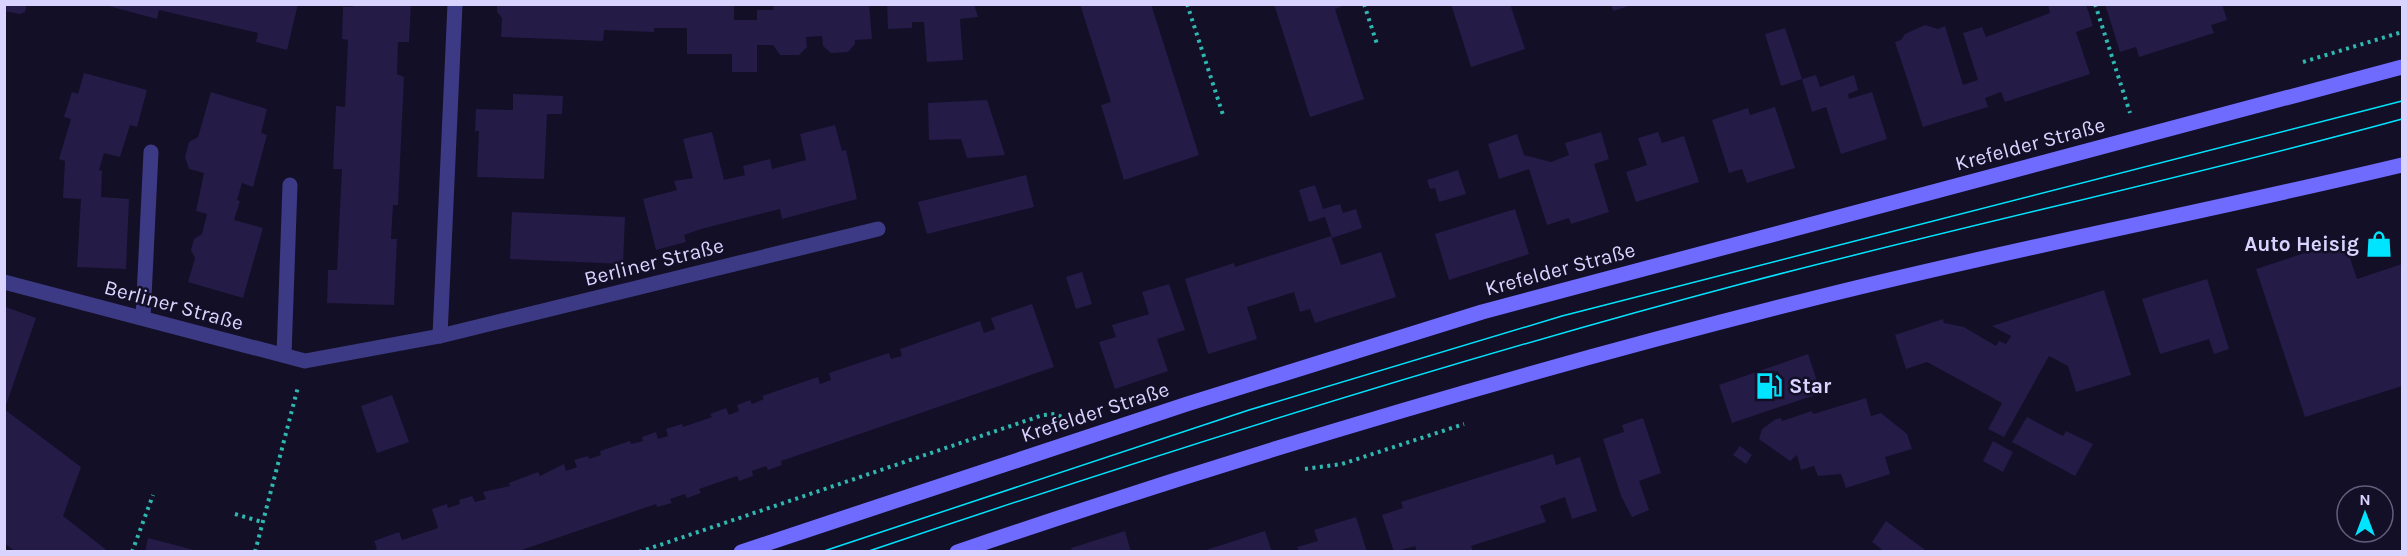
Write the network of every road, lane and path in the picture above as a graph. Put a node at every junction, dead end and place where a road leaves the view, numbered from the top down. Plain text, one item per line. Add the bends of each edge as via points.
1 (455, 4) edge
2 (1187, 4) edge
3 (1364, 4) edge
4 (2095, 4) edge
5 (1377, 44) dead end
6 (2403, 67) edge
7 (2130, 114) dead end
8 (1224, 118) dead end
9 (151, 152) dead end
10 (2403, 165) edge
11 (290, 185) dead end
12 (878, 229) dead end
13 (4, 282) edge
14 (143, 318) junction
15 (440, 336) junction
16 (284, 355) junction
17 (305, 360) junction
18 (1474, 420) dead end
19 (1300, 469) dead end
20 (153, 495) dead end
21 (235, 514) dead end
22 (262, 522) junction
23 (132, 552) edge
24 (255, 552) edge
25 (741, 552) edge
26 (957, 552) edge

1 - 15 street
2 - 8 path
3 - 5 path
4 - 7 path
6 - 25 main road, Krefelder Straße via 1482,312 1187,404
9 - 14 street
10 - 26 main road via 1824,296 1468,390
11 - 16 street
12 - 15 street, Berliner Straße
13 - 14 street, Berliner Straße
14 - 16 street, Berliner Straße
15 - 17 street, Berliner Straße
16 - 17 street, Berliner Straße
17 - 22 path
18 - 19 path via 1342,464
20 - 23 path
21 - 22 path
22 - 24 path

